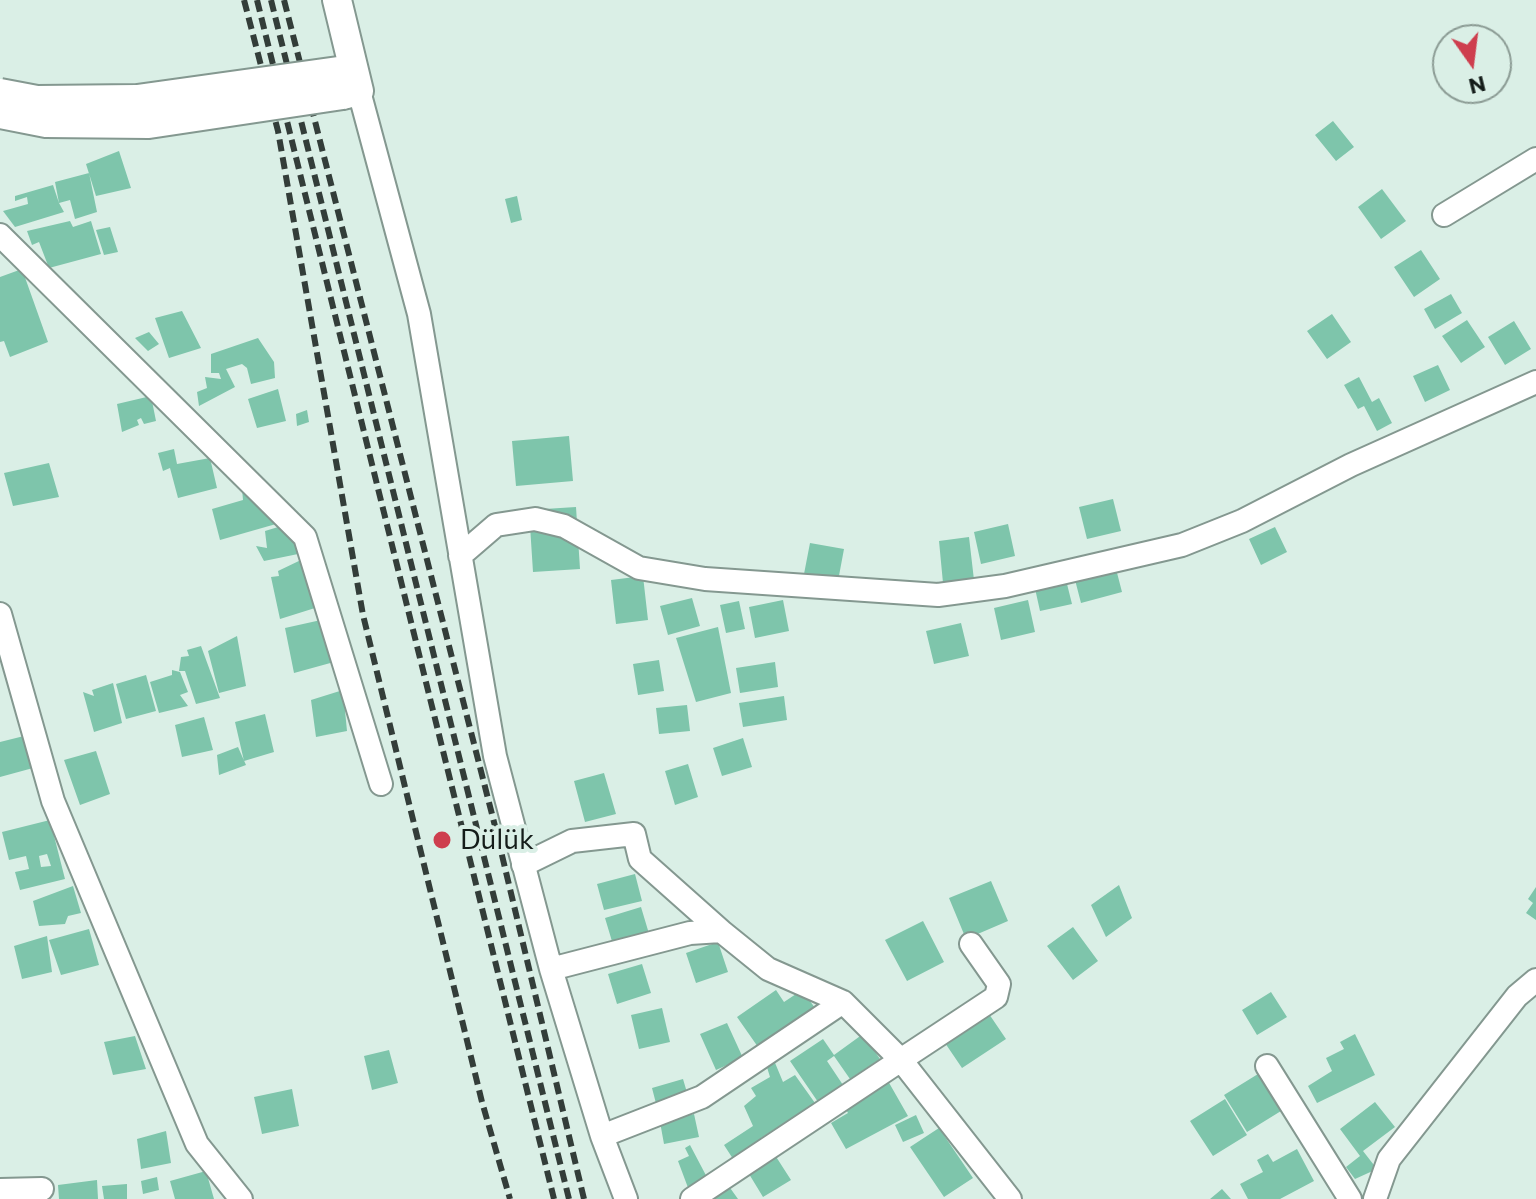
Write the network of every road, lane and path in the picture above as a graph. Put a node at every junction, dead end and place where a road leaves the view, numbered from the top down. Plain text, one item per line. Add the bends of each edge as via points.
1 (337, 0) edge
2 (348, 81) junction
3 (0, 93) edge
4 (0, 114) edge
5 (1536, 159) edge
6 (1444, 215) dead end
7 (0, 235) edge
8 (1536, 382) edge
9 (460, 556) junction
10 (0, 614) edge
11 (381, 784) dead end
12 (523, 865) junction
13 (721, 931) junction
14 (971, 944) dead end
15 (551, 969) junction
16 (1536, 980) edge
17 (843, 1002) junction
18 (900, 1060) junction
19 (1267, 1066) dead end
20 (602, 1136) junction
21 (42, 1189) dead end
22 (0, 1190) edge
23 (241, 1199) edge
24 (626, 1199) edge
25 (692, 1199) edge
26 (1010, 1199) edge
27 (1350, 1199) edge
28 (1375, 1199) edge

1 - 2 street
2 - 3 street, bridge via 137,99 37,100
2 - 4 street, bridge via 149,124 46,123
2 - 9 street via 419,314
5 - 6 street
7 - 11 street via 305,537
8 - 9 street via 1182,545 1005,586 938,595 705,579 639,568 564,526 535,519 496,525
9 - 12 street via 495,756
10 - 23 street via 53,801 197,1144
12 - 13 street via 572,841 634,834 640,859
12 - 15 street
13 - 15 street via 690,933
13 - 17 street via 768,969
14 - 18 street via 999,984 996,997
15 - 20 street
16 - 28 street via 1517,996 1389,1159
17 - 18 street
17 - 20 street via 702,1097
18 - 25 street
18 - 26 street
19 - 27 street
20 - 24 street
21 - 22 street

